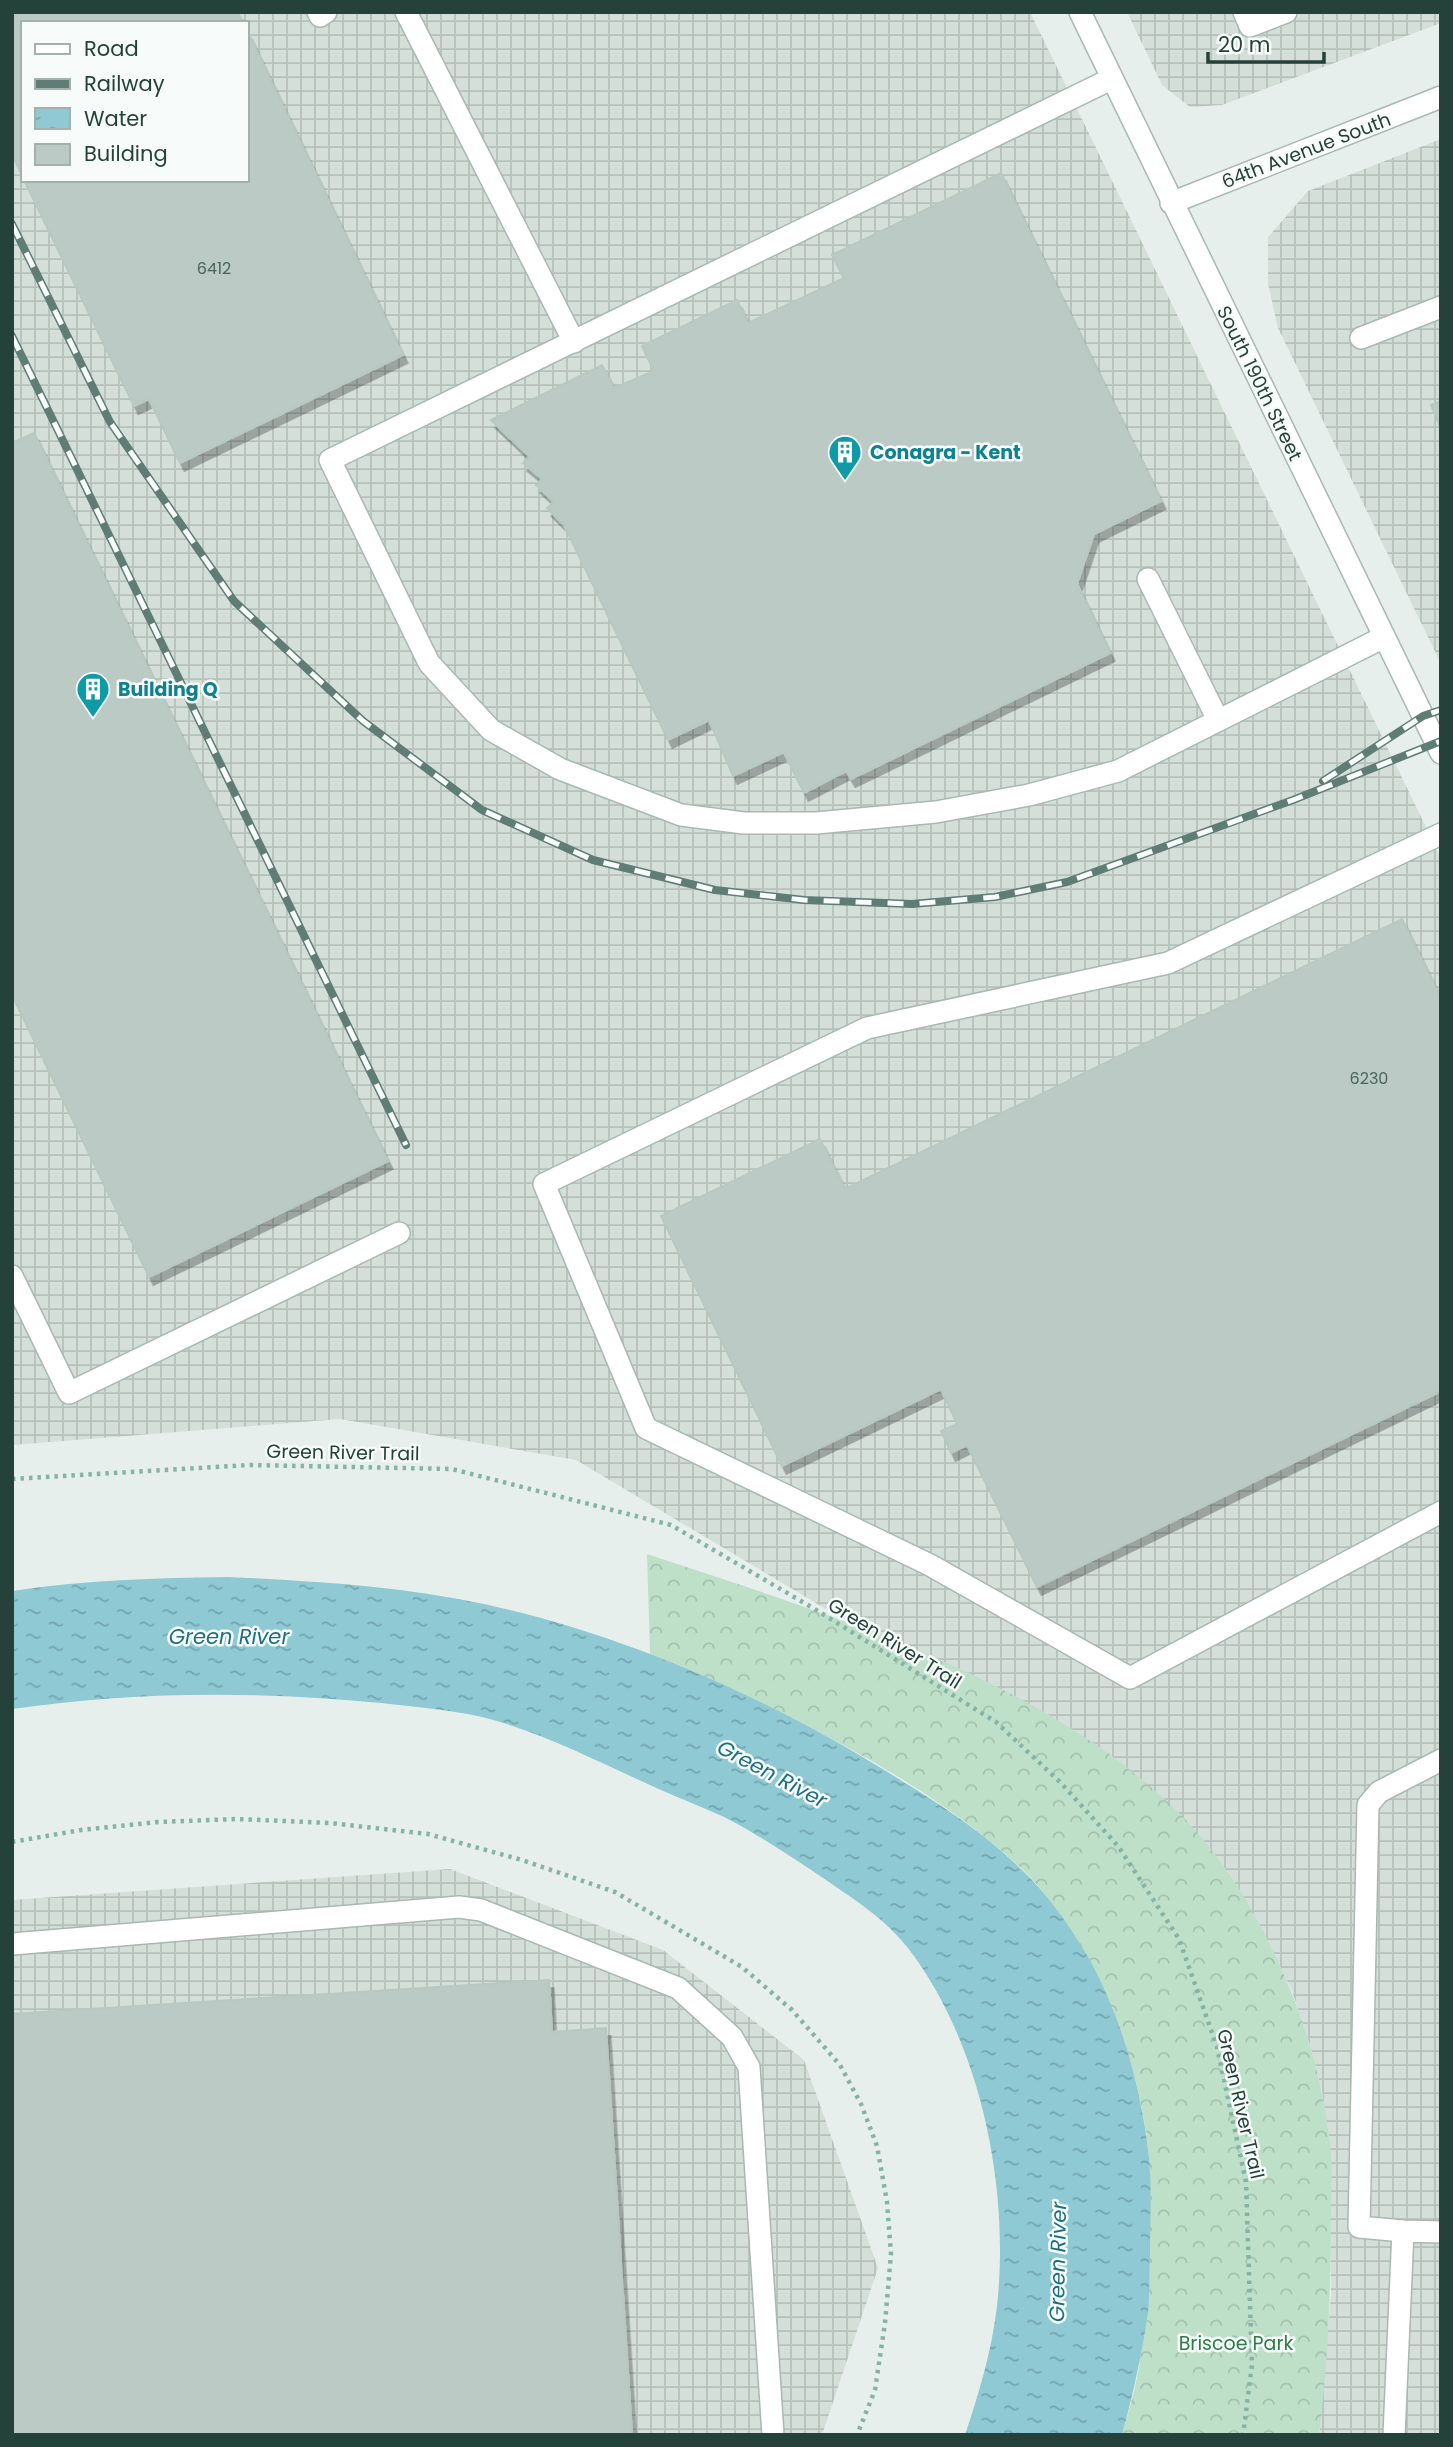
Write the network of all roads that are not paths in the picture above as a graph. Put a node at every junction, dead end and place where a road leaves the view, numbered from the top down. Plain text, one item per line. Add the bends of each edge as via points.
1 (318, 12) edge
2 (326, 12) edge
3 (406, 12) edge
4 (1080, 12) edge
5 (1244, 12) edge
6 (1286, 12) edge
7 (1111, 79) junction
8 (1441, 97) edge
9 (1171, 203) junction
10 (1441, 307) edge
11 (1361, 338) dead end
12 (574, 342) junction
13 (1148, 579) dead end
14 (1384, 637) junction
15 (1218, 720) junction
16 (1441, 753) edge
17 (1441, 834) edge
18 (399, 1234) dead end
19 (12, 1276) edge
20 (1441, 1512) edge
21 (1441, 1760) edge
22 (12, 1944) edge
23 (1403, 2231) junction
24 (1441, 2232) edge
25 (773, 2435) edge
26 (1394, 2435) edge

1 - 2 street via 320,16
3 - 12 street
4 - 7 street, South 190th Street
5 - 6 street via 1250,26
7 - 9 street, South 190th Street
7 - 12 street
8 - 9 street, 64th Avenue South
9 - 14 street, South 190th Street
10 - 11 street
12 - 15 street via 330,460 429,663 491,730 560,769 681,815 744,823 817,824 936,812 1029,795 1118,771
13 - 15 street
14 - 15 street
14 - 16 street, South 190th Street
17 - 20 street via 1168,963 867,1028 544,1184 646,1428 930,1565 1130,1678
18 - 19 street via 69,1393
21 - 23 street via 1379,1792 1368,1805 1359,2227
22 - 25 street via 459,1907 481,1910 678,1988 733,2037 749,2067
23 - 24 street
23 - 26 street

